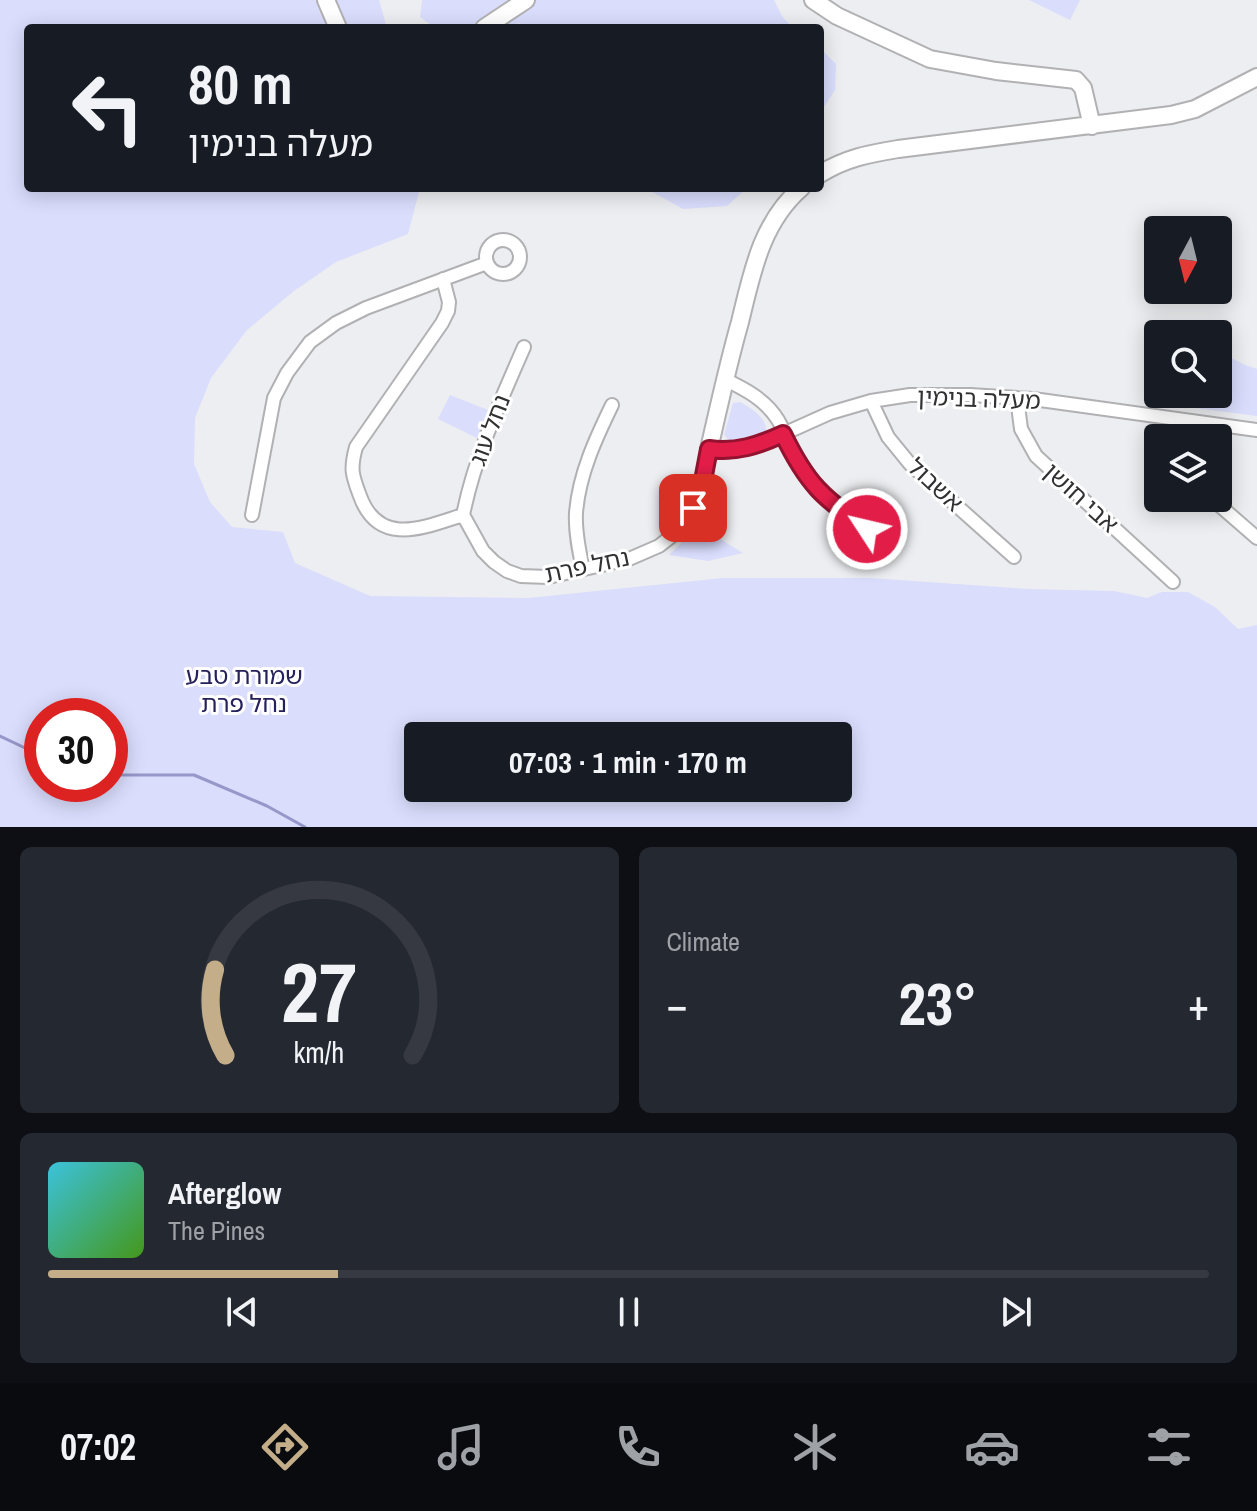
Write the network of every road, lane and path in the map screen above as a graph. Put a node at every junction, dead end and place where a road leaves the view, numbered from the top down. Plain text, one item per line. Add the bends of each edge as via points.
1 (326, 0) edge
2 (526, 0) edge
3 (813, 0) edge
4 (336, 24) edge
5 (490, 24) edge
6 (1257, 77) edge
7 (1092, 126) junction
8 (824, 172) edge
9 (797, 192) edge
10 (487, 263) dead end
11 (443, 279) junction
12 (524, 347) dead end
13 (724, 379) junction
14 (1017, 398) junction
15 (871, 401) junction
16 (612, 405) dead end
17 (1182, 420) junction
18 (1182, 424) edge
19 (1257, 430) edge
20 (783, 434) junction
21 (709, 449) junction
22 (1227, 512) edge
23 (252, 515) dead end
24 (463, 515) junction
25 (867, 529) dead end
26 (1257, 538) edge
27 (1014, 557) dead end
28 (583, 569) junction
29 (1173, 582) dead end

1 - 4 street
2 - 5 street
3 - 7 street via 930,59 1076,80
6 - 7 street via 1195,109
7 - 8 street via 887,150 856,156
9 - 13 street via 758,250
10 - 11 street
11 - 23 street via 366,308 310,342 274,398
11 - 24 street via 448,311 356,447 351,465 365,510 387,527 415,530
12 - 24 street, נחל עוג via 478,455
13 - 20 street via 766,405
13 - 21 street
14 - 15 street, מעלה בנימין via 936,394
14 - 17 street, מעלה בנימין
14 - 29 street, אבי חושן via 1021,429 1036,456
15 - 20 street, מעלה בנימין
15 - 27 street, אשבול via 888,437 910,464
16 - 28 street via 578,496
17 - 18 street
17 - 19 street, מעלה בנימין
20 - 21 street, מעלה בנימין via 743,449
20 - 25 street via 817,490
21 - 28 street, נחל פרת via 701,491 673,535 629,559
22 - 26 street
24 - 28 street, נחל פרת via 483,551 507,571 535,578

